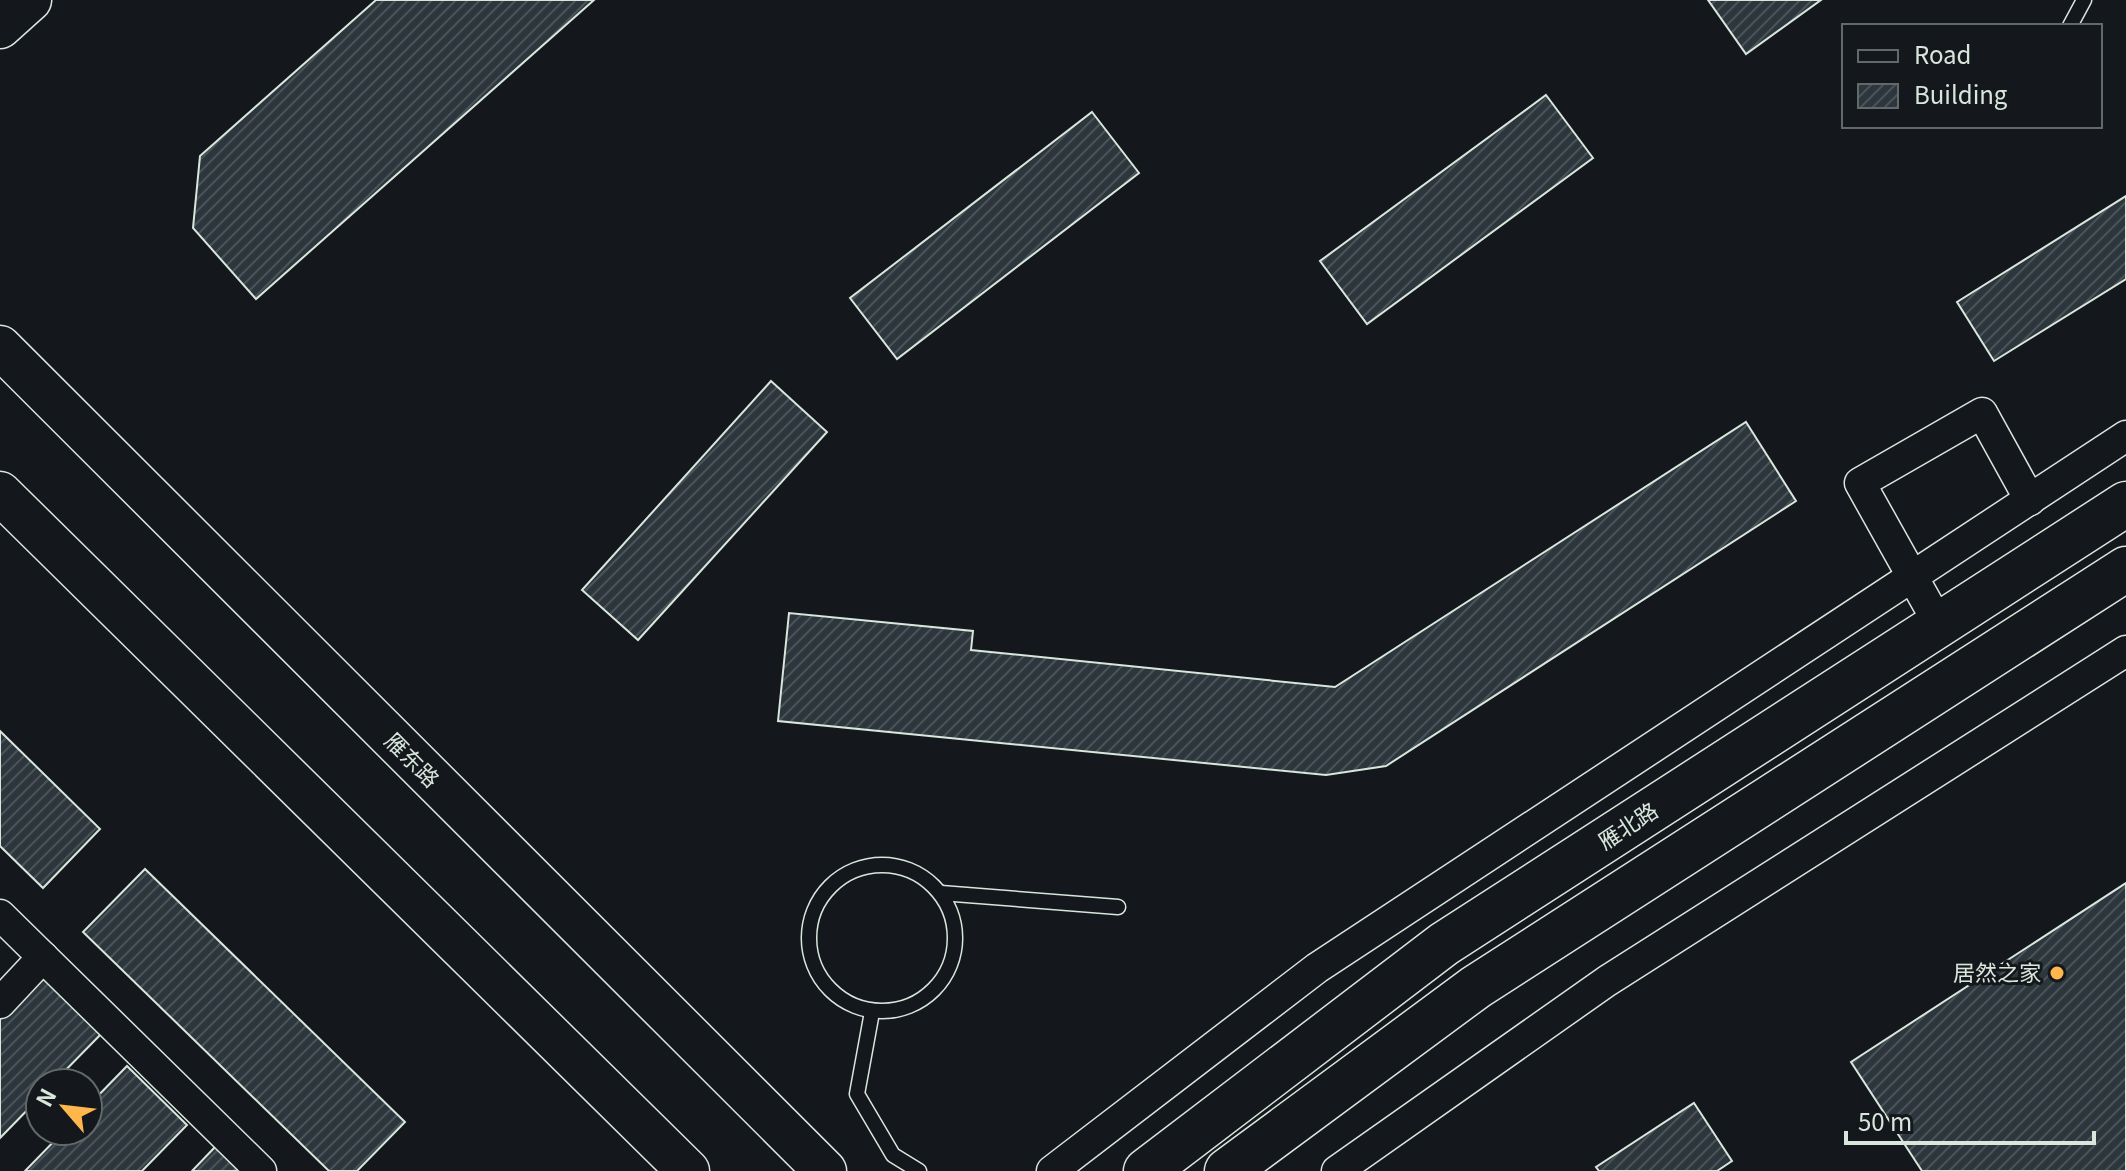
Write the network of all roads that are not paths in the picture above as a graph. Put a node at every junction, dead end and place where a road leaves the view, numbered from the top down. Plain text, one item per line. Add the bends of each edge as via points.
1 (30, 0) edge
2 (2084, 0) edge
3 (2071, 24) edge
4 (0, 27) edge
5 (0, 347) edge
6 (2126, 436) edge
7 (0, 493) edge
8 (2030, 500) junction
9 (2126, 504) edge
10 (2126, 569) edge
11 (1912, 577) junction
12 (1940, 626) junction
13 (2126, 651) edge
14 (941, 893) junction
15 (1118, 907) dead end
16 (0, 915) edge
17 (43, 957) junction
18 (0, 1003) edge
19 (872, 1012) junction
20 (261, 1171) edge
21 (688, 1171) edge
22 (825, 1171) edge
23 (919, 1171) edge
24 (1052, 1171) edge
25 (1146, 1171) edge
26 (1227, 1171) edge
27 (1337, 1171) edge

1 - 4 main road
2 - 3 lane
5 - 22 main road, 雁东路
6 - 8 street
7 - 21 main road
8 - 11 street
8 - 11 street via 1982,413 1860,483
9 - 12 main road, 雁北路
10 - 26 main road via 1476,987
11 - 12 street
11 - 24 street via 1317,968
12 - 25 main road, 雁北路 via 1444,944
13 - 27 street via 1607,981
14 - 15 lane
14 - 19 lane via 956,939 939,985 897,1011
14 - 19 lane via 923,876 901,866 877,864 843,876 818,901 809,948 816,971 839,997
16 - 17 street
17 - 18 street
17 - 20 street
19 - 23 lane via 857,1094 893,1155

